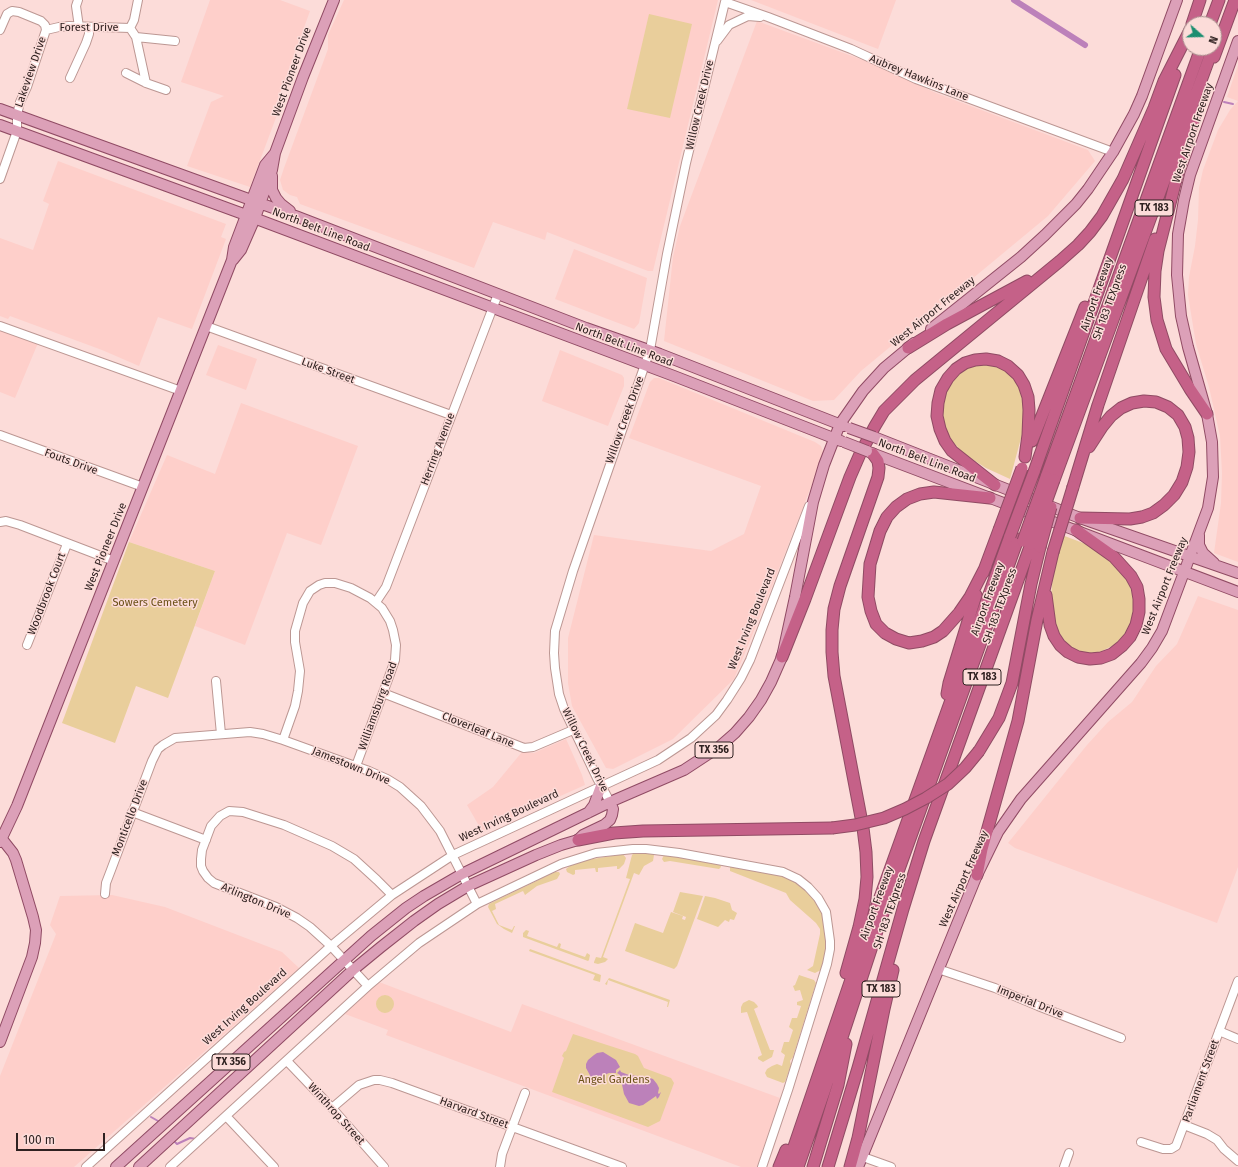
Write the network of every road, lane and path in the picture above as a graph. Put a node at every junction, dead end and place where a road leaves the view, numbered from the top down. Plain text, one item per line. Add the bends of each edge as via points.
1 (78, 0) edge
2 (138, 0) edge
3 (334, 0) edge
4 (1177, 0) edge
5 (1200, 0) edge
6 (1213, 0) edge
7 (1219, 0) edge
8 (1230, 0) edge
9 (1235, 0) edge
10 (725, 2) joint
11 (1195, 16) edge
12 (1207, 16) edge
13 (1213, 16) edge
14 (768, 17) junction
15 (1222, 22) edge
16 (79, 27) junction
17 (89, 27) junction
18 (130, 28) junction
19 (0, 30) edge
20 (46, 30) junction
21 (136, 38) junction
22 (175, 41) dead end
23 (1238, 41) edge
24 (1182, 46) edge
25 (713, 49) junction
26 (1182, 53) edge
27 (1193, 56) edge
28 (1198, 56) edge
29 (1210, 56) edge
30 (126, 73) dead end
31 (70, 78) dead end
32 (146, 83) junction
33 (166, 90) dead end
34 (0, 109) edge
35 (17, 115) junction
36 (0, 125) edge
37 (17, 131) junction
38 (1113, 152) junction
39 (275, 153) junction
40 (129, 156) junction
41 (1179, 168) junction
42 (122, 169) junction
43 (272, 170) junction
44 (0, 179) edge
45 (256, 202) junction
46 (251, 216) junction
47 (298, 217) junction
48 (1114, 244) junction
49 (1060, 261) junction
50 (498, 294) junction
51 (493, 307) junction
52 (0, 326) edge
53 (206, 326) junction
54 (908, 348) junction
55 (650, 350) junction
56 (645, 365) junction
57 (181, 391) junction
58 (1207, 414) junction
59 (451, 415) junction
60 (844, 426) junction
61 (0, 435) edge
62 (839, 440) junction
63 (870, 452) junction
64 (1025, 457) junction
65 (1081, 460) junction
66 (1047, 477) junction
67 (817, 485) junction
68 (995, 485) junction
69 (143, 487) junction
70 (990, 498) junction
71 (1080, 518) junction
72 (0, 522) edge
73 (1076, 530) junction
74 (1199, 535) junction
75 (1024, 541) junction
76 (67, 544) junction
77 (1190, 557) junction
78 (114, 561) junction
79 (986, 566) junction
80 (1217, 566) junction
81 (1185, 571) junction
82 (1238, 573) edge
83 (1047, 575) junction
84 (1238, 592) edge
85 (376, 602) junction
86 (27, 645) dead end
87 (782, 657) junction
88 (216, 681) dead end
89 (383, 693) junction
90 (941, 728) junction
91 (573, 730) junction
92 (221, 734) junction
93 (283, 740) junction
94 (163, 744) joint
95 (356, 766) junction
96 (601, 786) junction
97 (610, 802) junction
98 (132, 812) junction
99 (588, 813) junction
100 (1, 840) edge
101 (206, 840) junction
102 (578, 840) junction
103 (453, 855) junction
104 (462, 874) junction
105 (976, 875) junction
106 (468, 886) junction
107 (105, 894) dead end
108 (392, 895) junction
109 (477, 904) junction
110 (903, 909) junction
111 (331, 946) junction
112 (344, 961) junction
113 (353, 970) junction
114 (938, 970) junction
115 (1238, 981) edge
116 (368, 986) junction
117 (838, 1017) junction
118 (1219, 1031) junction
119 (1121, 1038) dead end
120 (1238, 1039) edge
121 (0, 1042) edge
122 (846, 1044) junction
123 (287, 1061) junction
124 (525, 1093) dead end
125 (332, 1108) junction
126 (226, 1116) junction
127 (805, 1119) junction
128 (1184, 1125) junction
129 (512, 1127) junction
130 (1141, 1142) dead end
131 (1069, 1154) dead end
132 (863, 1157) junction
133 (1238, 1161) edge
134 (86, 1167) edge
135 (116, 1167) edge
136 (139, 1167) edge
137 (170, 1167) edge
138 (274, 1167) edge
139 (384, 1167) edge
140 (500, 1167) edge
141 (622, 1167) edge
142 (762, 1167) edge
143 (779, 1167) edge
144 (787, 1167) edge
145 (798, 1167) edge
146 (804, 1167) edge
147 (813, 1167) edge
148 (828, 1167) edge
149 (850, 1167) edge
150 (858, 1167) edge
151 (891, 1167) edge
152 (1064, 1167) edge

1 - 16 street via 76,6
2 - 18 street
3 - 39 main road, West Pioneer Drive
4 - 38 main road, West Airport Freeway via 1142,96
5 - 11 highway
6 - 12 highway
7 - 13 highway
8 - 15 highway
9 - 41 highway via 1207,75
10 - 14 street, Aubrey Hawkins Lane
10 - 25 street, Willow Creek Drive
14 - 25 street via 748,16 729,25
14 - 38 street, Aubrey Hawkins Lane via 851,49 916,79
16 - 17 street, Forest Drive
16 - 20 street, Forest Drive
17 - 18 street, Forest Drive
17 - 31 street via 86,43
18 - 21 street, Forest Drive
19 - 20 street, Forest Drive via 7,14 12,11 44,23
20 - 35 street, Lakeview Drive
21 - 22 street
21 - 32 street, Forest Drive
23 - 58 main road, West Airport Freeway via 1190,175 1178,234 1177,264 1181,316
24 - 49 highway via 1113,198 1090,232
25 - 55 street, Willow Creek Drive via 686,163
26 - 48 highway, Airport Freeway / TX 183
27 - 66 highway, SH 183 TEXpress
28 - 66 highway, SH 183 TEXpress
29 - 66 highway, Airport Freeway / TX 183 via 1069,439
30 - 32 street
32 - 33 street
34 - 35 main road, North Belt Line Road
35 - 37 street, Lakeview Drive
35 - 40 main road, North Belt Line Road
36 - 37 main road, North Belt Line Road
37 - 42 main road, North Belt Line Road
37 - 44 street, Lakeview Drive
38 - 54 main road, West Airport Freeway via 1076,204 1046,235
39 - 43 main road, West Pioneer Drive
39 - 45 main road, West Pioneer Drive via 265,165
40 - 42 main road
40 - 45 main road, North Belt Line Road
41 - 58 highway via 1158,251 1154,284 1155,309 1166,349
41 - 65 highway
42 - 46 main road, North Belt Line Road
43 - 45 main road, West Pioneer Drive
43 - 47 main road via 271,183 276,198
45 - 46 main road, West Pioneer Drive
45 - 47 main road, North Belt Line Road
46 - 51 main road, North Belt Line Road
46 - 53 main road, West Pioneer Drive via 234,247 232,260
47 - 50 main road, North Belt Line Road
48 - 64 highway via 1098,276
48 - 66 highway, Airport Freeway / TX 183
49 - 54 highway
49 - 87 highway via 915,380 884,411 850,477
50 - 51 street, Herring Avenue
50 - 55 main road, North Belt Line Road
51 - 56 main road, North Belt Line Road
51 - 59 street, Herring Avenue
52 - 57 street
53 - 57 main road, West Pioneer Drive
53 - 59 street, Luke Street
54 - 60 main road, West Airport Freeway via 884,368 861,393
55 - 56 street, Willow Creek Drive
55 - 60 main road, North Belt Line Road
56 - 62 main road, North Belt Line Road
56 - 91 street, Willow Creek Drive via 595,505 557,624 554,653 556,681
57 - 69 main road, West Pioneer Drive
58 - 74 main road, West Airport Freeway via 1214,459 1213,478 1208,508
59 - 85 street, Herring Avenue via 386,587
60 - 62 main road, West Irving Boulevard
60 - 68 main road, North Belt Line Road, bridge
61 - 69 street, Fouts Drive
62 - 63 main road, North Belt Line Road, bridge
62 - 67 main road, West Irving Boulevard
63 - 70 main road, North Belt Line Road
63 - 117 highway via 878,461 878,477 840,586 832,630 834,676 863,828 867,877 859,927 845,975
64 - 68 highway via 1028,397 1018,375 998,361 986,359 965,363 956,369 941,390 937,416 940,429 952,451
64 - 79 highway, bridge
65 - 71 highway via 1111,416 1132,403 1156,402 1168,407 1178,415 1188,438 1187,467 1182,482 1164,505 1153,513 1130,519
65 - 83 highway, bridge
66 - 75 highway, bridge
66 - 75 highway, Airport Freeway / TX 183, bridge
67 - 87 main road
67 - 96 street, West Irving Boulevard via 750,660 728,700 716,715 686,742 658,760
68 - 71 main road, North Belt Line Road
69 - 78 main road, West Pioneer Drive
70 - 73 main road, North Belt Line Road
70 - 79 highway via 934,492 907,499 896,507 880,531 870,564 868,597 876,624 896,639 909,642 934,637 959,613
71 - 77 main road, North Belt Line Road
72 - 76 street via 12,523
73 - 81 main road, North Belt Line Road
73 - 83 highway via 1114,557 1134,581 1139,599 1139,612 1130,637 1112,654 1101,658 1078,657 1068,652 1060,645 1050,625
74 - 77 main road, West Airport Freeway
74 - 80 main road via 1199,545 1203,553
75 - 90 highway, Airport Freeway / TX 183
75 - 102 highway, bridge via 1010,688 999,718 979,751 948,784 912,806 884,818 855,825 832,828 643,831
75 - 110 highway, Airport Freeway / TX 183
75 - 122 highway, SH 183 TEXpress via 895,896
75 - 145 highway, SH 183 TEXpress via 889,897
76 - 78 street
76 - 86 street, Woodbrook Court
77 - 80 main road, North Belt Line Road
77 - 81 main road, West Airport Freeway
78 - 100 main road, West Pioneer Drive via 17,806
79 - 90 highway via 949,683
80 - 82 main road, North Belt Line Road
81 - 84 main road, North Belt Line Road
81 - 105 main road, West Airport Freeway via 1162,631 1152,648 1021,799 998,832
83 - 105 highway via 1021,707
85 - 89 street, Williamsburg Road via 390,621 396,646 395,660
85 - 93 street via 335,583 319,585 306,596 295,631 300,671 298,691
87 - 97 main road, TX 356 via 771,682 753,711 735,733 719,747 684,770
88 - 92 street
89 - 91 street, Cloverleaf Lane via 524,748 533,747
89 - 95 street, Williamsburg Road
90 - 117 highway, Airport Freeway / TX 183
91 - 96 street, Willow Creek Drive
92 - 93 street, Jamestown Drive via 254,732
92 - 94 street, Jamestown Drive via 175,738
93 - 95 street, Jamestown Drive
94 - 98 street, Monticello Drive via 152,761
95 - 103 street, Jamestown Drive via 387,779 407,793 429,815
96 - 97 street, Willow Creek Drive
96 - 99 main road
96 - 103 street, West Irving Boulevard
97 - 99 main road, TX 356
97 - 102 main road via 613,809 610,820
98 - 101 street
98 - 107 street, Monticello Drive via 108,876
99 - 104 main road, TX 356
100 - 121 main road via 9,846 16,860 36,930 32,957
101 - 108 street, Arlington Drive via 220,816 229,811 243,812 284,825 332,846 354,859
101 - 111 street, Arlington Drive via 201,859 203,871 208,878 214,883 292,915
102 - 106 main road, TX 356 via 536,855
103 - 104 street, Jamestown Drive
103 - 108 street, West Irving Boulevard
104 - 106 street, Jamestown Drive
104 - 112 main road, TX 356 via 402,911
105 - 114 main road, West Airport Freeway
106 - 109 street, Jamestown Drive
106 - 113 main road, TX 356 via 414,921
108 - 111 street, West Irving Boulevard
109 - 116 street via 419,943
109 - 142 street via 575,859 596,853 633,849 679,853 776,870 794,877 808,887 826,912 830,949 793,1076
110 - 148 highway, Airport Freeway / TX 183
110 - 149 highway via 898,952
111 - 112 street, Arlington Drive
111 - 134 street, West Irving Boulevard
112 - 113 street, Arlington Drive
112 - 135 main road, TX 356
113 - 116 street, Arlington Drive
113 - 136 main road, TX 356
114 - 119 street, Imperial Drive via 995,988
114 - 132 main road, West Airport Freeway
115 - 118 street, Parliament Street
116 - 123 street
117 - 127 highway, Airport Freeway / TX 183
118 - 120 street
118 - 128 street, Parliament Street
122 - 146 highway, SH 183 TEXpress
122 - 147 highway via 838,1085
123 - 125 street, Winthrop Street
123 - 126 street
124 - 129 street
125 - 129 street, Harvard Street via 359,1085 380,1080
125 - 139 street, Winthrop Street
126 - 137 street
126 - 138 street
127 - 143 highway via 788,1146
127 - 144 highway, Airport Freeway / TX 183
128 - 130 street, Parliament Street via 1176,1146 1171,1149
128 - 133 street via 1217,1140
129 - 140 street
129 - 141 street, Harvard Street
131 - 152 street
132 - 150 main road, West Airport Freeway
132 - 151 street

